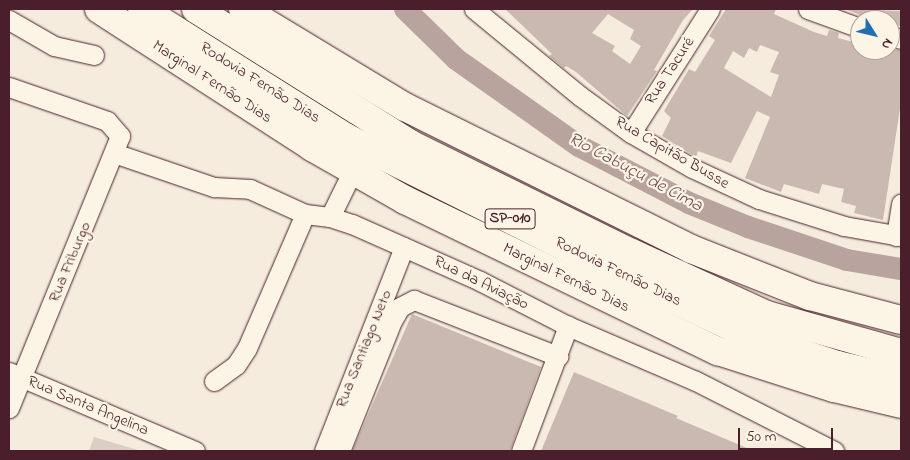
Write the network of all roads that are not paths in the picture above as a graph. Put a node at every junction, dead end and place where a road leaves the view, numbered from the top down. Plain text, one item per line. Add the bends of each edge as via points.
1 (99, 9) edge
2 (142, 9) edge
3 (196, 9) edge
4 (243, 9) edge
5 (474, 9) edge
6 (710, 9) edge
7 (808, 9) edge
8 (9, 20) edge
9 (850, 24) edge
10 (94, 55) dead end
11 (9, 87) edge
12 (631, 133) junction
13 (116, 150) junction
14 (352, 172) junction
15 (901, 203) edge
16 (305, 214) junction
17 (330, 217) junction
18 (899, 236) edge
19 (404, 247) junction
20 (901, 320) edge
21 (568, 326) junction
22 (901, 353) edge
23 (558, 356) junction
24 (15, 375) edge
25 (901, 380) edge
26 (214, 381) dead end
27 (901, 404) edge
28 (9, 408) edge
29 (195, 451) edge
30 (324, 451) edge
31 (340, 451) edge
32 (521, 451) edge
33 (834, 451) edge

1 - 14 highway, Marginal Fernão Dias / SP-010
2 - 25 highway, Rodovia Fernão Dias / SP-010 via 348,138 624,276 755,338 837,365
3 - 22 highway, Rodovia Fernão Dias / SP-010 via 410,144 596,236 767,315
4 - 20 highway via 405,107 691,249 802,294
5 - 12 street, Rua Capitão Busse
6 - 12 street, Rua Tacuré
7 - 9 street
8 - 10 street via 54,46
11 - 13 street via 108,121 120,136
12 - 18 street, Rua Capitão Busse via 724,185 758,199 844,226
13 - 16 street, Rua da Aviação via 214,187 250,189
13 - 24 street, Rua Friburgo
14 - 17 street
14 - 27 highway, Marginal Fernão Dias / SP-010 via 718,351 826,386
15 - 18 street
16 - 17 street, Rua da Aviação
16 - 26 street via 247,348 236,365
17 - 19 street, Rua da Aviação
19 - 21 street, Rua da Aviação
19 - 30 street, Rua Santiago Neto
21 - 23 street
21 - 33 street, Rua da Aviação via 696,381
23 - 31 street via 414,300 400,307 392,321
23 - 32 street
24 - 28 street, Rua Friburgo
24 - 29 street, Rua Santa Angelina

